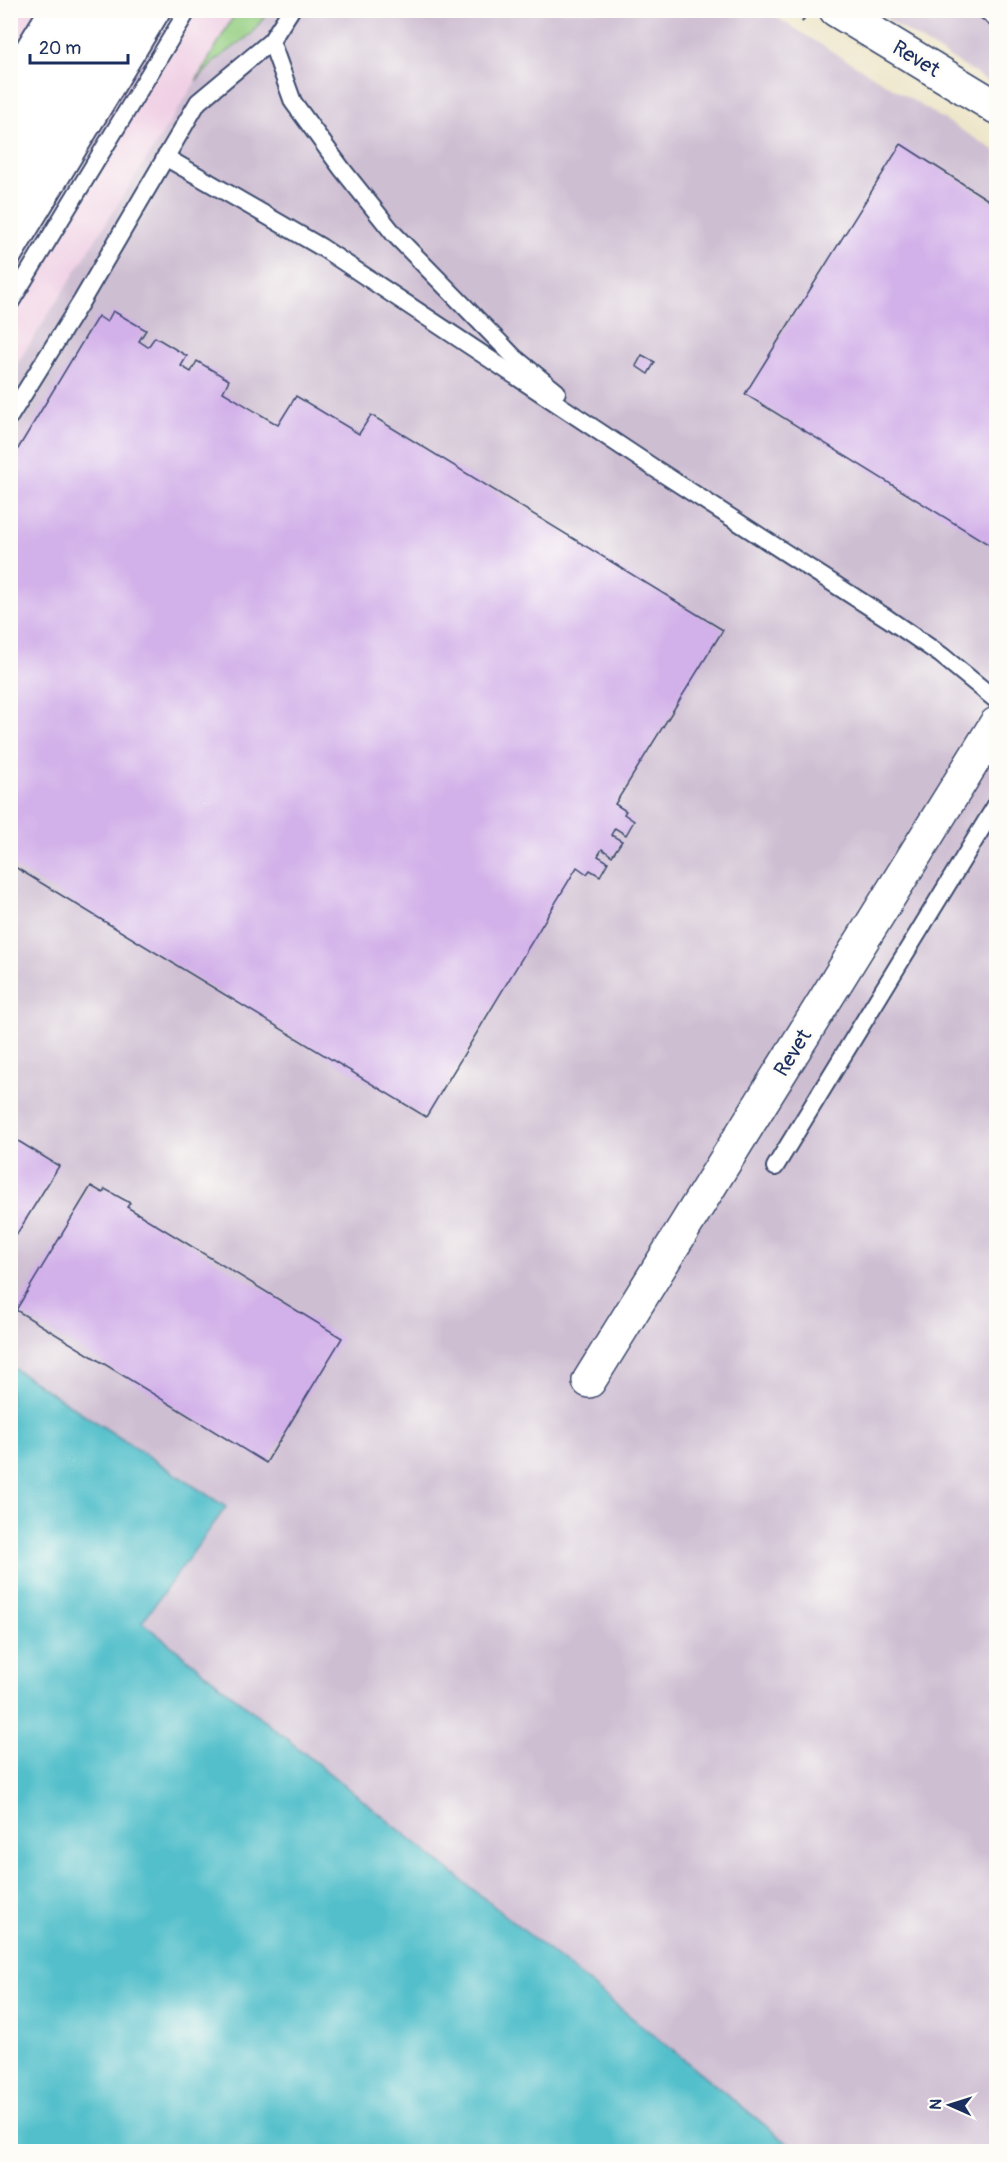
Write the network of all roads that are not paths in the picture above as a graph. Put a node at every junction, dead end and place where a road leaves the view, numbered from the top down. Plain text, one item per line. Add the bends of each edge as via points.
1 (47, 10) edge
2 (64, 10) edge
3 (78, 10) edge
4 (92, 10) edge
5 (106, 10) edge
6 (121, 10) edge
7 (135, 10) edge
8 (149, 10) edge
9 (164, 10) edge
10 (188, 10) edge
11 (291, 10) edge
12 (836, 10) edge
13 (985, 10) edge
14 (996, 18) edge
15 (271, 41) junction
16 (10, 70) edge
17 (10, 98) edge
18 (996, 107) edge
19 (10, 121) edge
20 (10, 145) edge
21 (165, 158) junction
22 (10, 168) edge
23 (10, 191) edge
24 (10, 215) edge
25 (10, 239) edge
26 (10, 262) edge
27 (10, 303) edge
28 (10, 416) edge
29 (654, 468) junction
30 (996, 700) edge
31 (996, 724) edge
32 (996, 805) edge
33 (775, 1167) dead end
34 (589, 1381) dead end

1 - 16 lane
2 - 17 lane
3 - 19 lane
4 - 20 lane
5 - 22 lane
6 - 23 lane
7 - 24 lane
8 - 25 lane
9 - 26 lane
10 - 27 lane
11 - 15 lane
12 - 18 street, Revet
13 - 14 lane
15 - 21 lane via 198,102
15 - 29 lane via 293,102 394,234 514,357
21 - 28 lane
21 - 29 lane via 321,247
29 - 30 lane via 887,618
31 - 34 street, Revet
32 - 33 lane

